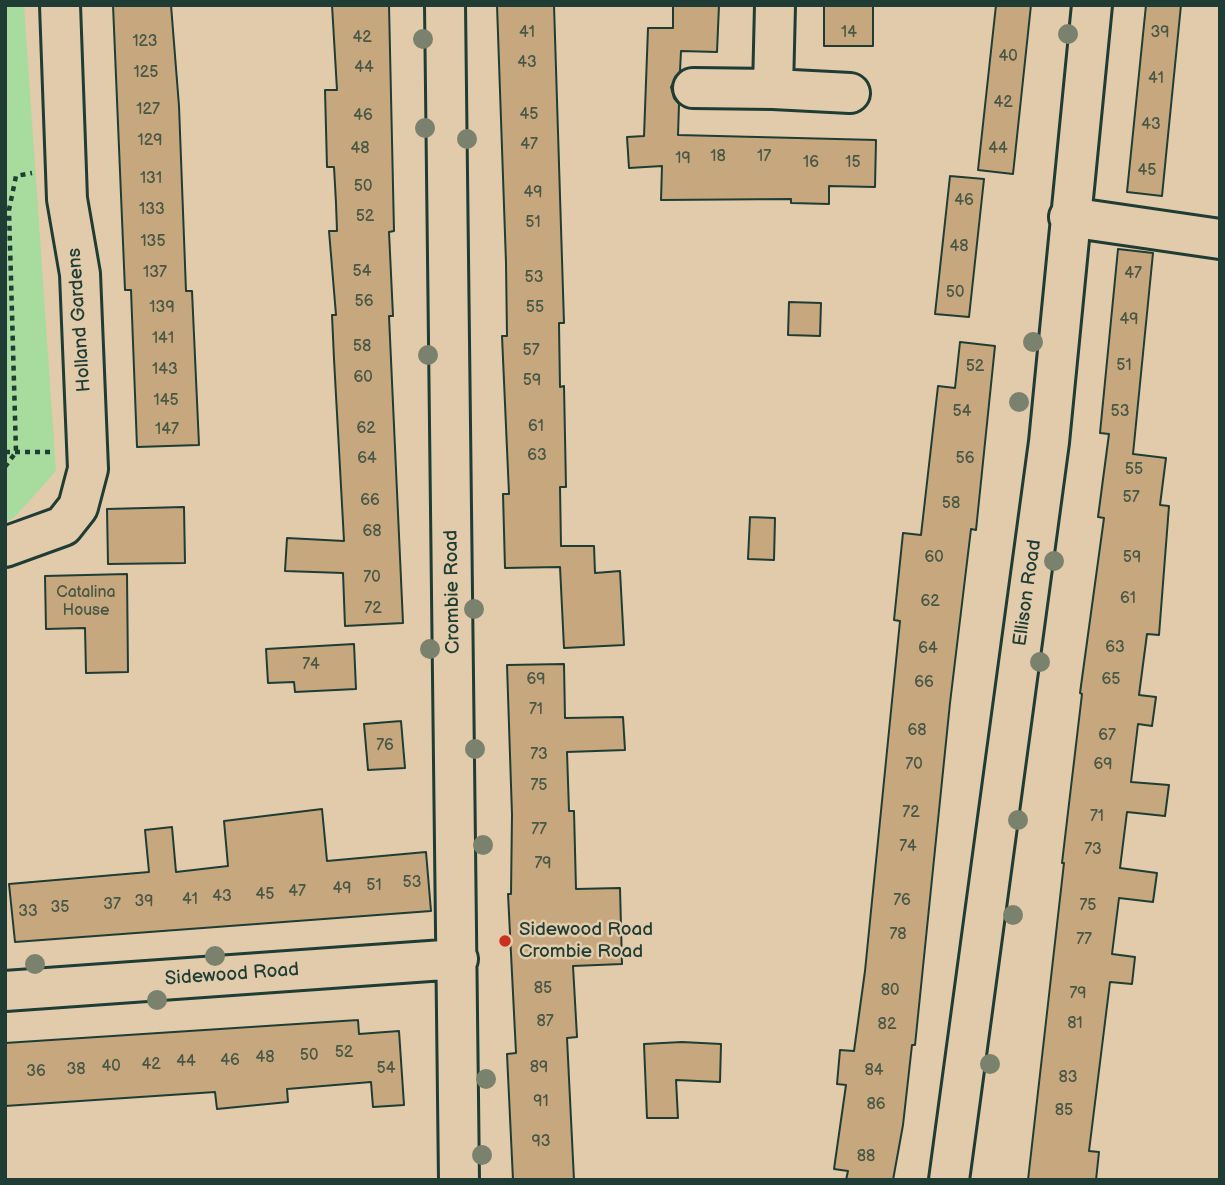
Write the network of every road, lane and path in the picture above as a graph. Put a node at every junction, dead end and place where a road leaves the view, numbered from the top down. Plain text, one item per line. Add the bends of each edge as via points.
1 (60, 5) edge
2 (445, 5) edge
3 (775, 5) edge
4 (1092, 5) edge
5 (693, 88) dead end
6 (773, 89) junction
7 (850, 93) dead end
8 (66, 167) junction
9 (1069, 218) junction
10 (1220, 239) edge
11 (5, 452) edge
12 (16, 452) junction
13 (88, 452) junction
14 (5, 467) edge
15 (5, 547) edge
16 (458, 959) junction
17 (5, 991) edge
18 (459, 1180) edge
19 (949, 1180) edge

1 - 8 street, Holland Gardens
2 - 16 street, Crombie Road
3 - 6 street
4 - 9 street, Ellison Road
5 - 6 street
6 - 7 street
8 - 12 path via 16,176 9,210
8 - 13 street, Holland Gardens via 79,274
9 - 10 street
9 - 19 street, Ellison Road via 1049,442
11 - 12 path
12 - 13 path
12 - 14 path
13 - 15 street, Holland Gardens via 78,507 63,526
16 - 17 street, Sidewood Road
16 - 18 street, Crombie Road

